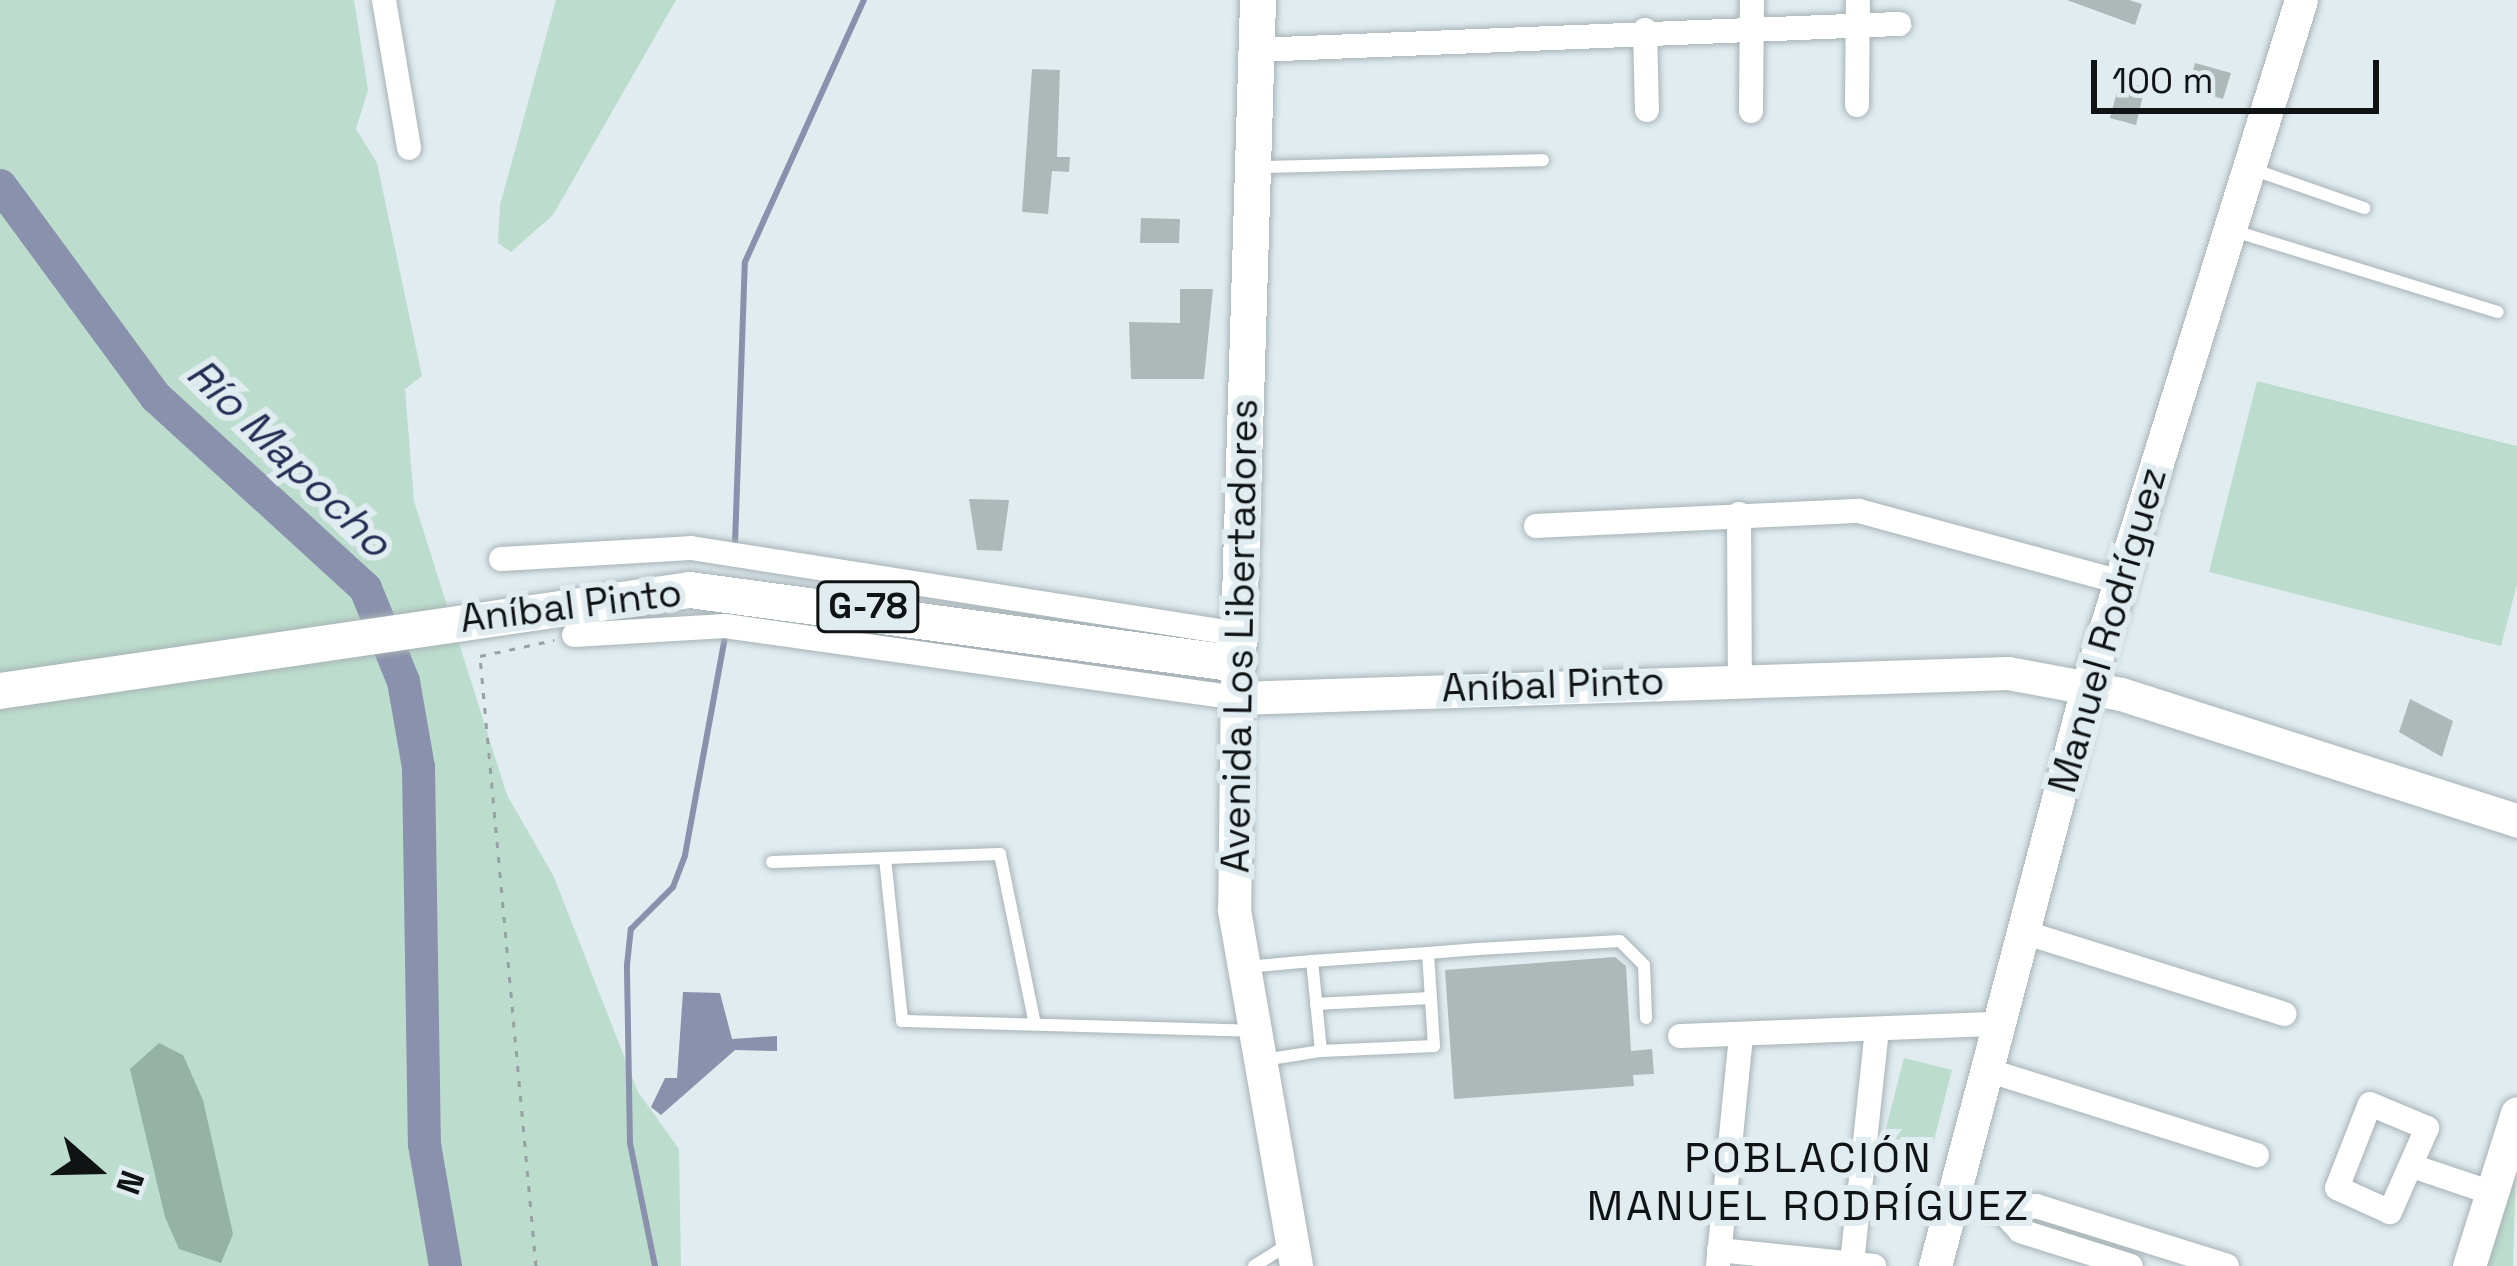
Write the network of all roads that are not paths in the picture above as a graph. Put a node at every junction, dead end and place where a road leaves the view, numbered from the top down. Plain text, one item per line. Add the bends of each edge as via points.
1 (384, 0) edge
2 (1258, 0) edge
3 (1751, 0) edge
4 (2301, 0) edge
5 (1857, 12) edge
6 (1899, 24) dead end
7 (1751, 27) junction
8 (1645, 30) junction
9 (1256, 50) junction
10 (1857, 105) dead end
11 (1646, 110) dead end
12 (1750, 111) dead end
13 (409, 148) dead end
14 (1543, 160) dead end
15 (1252, 167) junction
16 (2249, 167) junction
17 (2364, 208) dead end
18 (2230, 230) junction
19 (2498, 313) dead end
20 (1738, 514) junction
21 (1536, 526) dead end
22 (501, 559) dead end
23 (2120, 582) junction
24 (1180, 625) junction
25 (574, 635) road end
26 (1232, 664) junction
27 (1739, 678) junction
28 (2087, 685) junction
29 (0, 692) edge
30 (2517, 820) edge
31 (885, 858) junction
32 (772, 862) dead end
33 (2023, 932) junction
34 (1428, 953) junction
35 (1312, 961) junction
36 (1242, 967) junction
37 (1431, 998) junction
38 (1316, 1004) junction
39 (2284, 1014) dead end
40 (1646, 1018) dead end
41 (1035, 1024) junction
42 (1999, 1024) junction
43 (1877, 1030) junction
44 (1680, 1036) dead end
45 (1741, 1036) junction
46 (1259, 1045) junction
47 (1321, 1051) junction
48 (1987, 1070) junction
49 (2517, 1113) edge
50 (2258, 1155) dead end
51 (2415, 1167) junction
52 (2501, 1188) edge
53 (1953, 1198) junction
54 (2003, 1212) junction
55 (1295, 1254) edge
56 (1718, 1258) edge
57 (1863, 1265) edge
58 (1254, 1266) edge
59 (1935, 1266) edge
60 (2131, 1266) edge
61 (2227, 1266) edge
62 (2468, 1266) edge

1 - 13 street
2 - 9 main road, Avenida Los Libertadores
3 - 7 street
4 - 16 street, Manuel Rodríguez
5 - 6 street
5 - 7 street
5 - 10 street
7 - 8 street
7 - 12 street
8 - 9 street
8 - 11 street
9 - 15 main road, Avenida Los Libertadores
14 - 15 lane
15 - 26 main road, Avenida Los Libertadores
16 - 17 lane
16 - 18 street, Manuel Rodríguez
18 - 19 lane
18 - 23 street, Manuel Rodríguez
20 - 21 street
20 - 23 street via 1894,516
20 - 27 street
22 - 24 street, Aníbal Pinto via 692,548
23 - 28 street, Manuel Rodríguez
24 - 26 street
24 - 26 street, Aníbal Pinto
25 - 26 street, Aníbal Pinto via 713,625
26 - 27 street, Aníbal Pinto
26 - 29 main road, Aníbal Pinto / G-78 via 736,591 520,609
26 - 36 street, Avenida Los Libertadores
27 - 28 street, Aníbal Pinto via 1953,670
28 - 30 street, Aníbal Pinto
28 - 33 street, Manuel Rodríguez
31 - 32 lane
31 - 41 lane via 1000,854
31 - 41 lane via 902,1021
33 - 39 street
33 - 42 street, Manuel Rodríguez
34 - 35 lane
34 - 37 lane
34 - 40 lane via 1620,941 1644,965
35 - 36 lane
35 - 38 lane
36 - 46 street, Avenida Los Libertadores
37 - 38 lane
37 - 47 lane via 1433,1046
38 - 47 lane
41 - 46 lane
42 - 43 street
42 - 48 street, Manuel Rodríguez
43 - 45 street
43 - 57 street
44 - 45 street
45 - 56 street
46 - 47 lane
46 - 55 street, Avenida Los Libertadores
48 - 50 street
48 - 53 street, Manuel Rodríguez
49 - 52 street
51 - 51 street via 2424,1120 2366,1106 2338,1193 2396,1210
51 - 52 street
52 - 62 street
53 - 54 street
53 - 59 street, Manuel Rodríguez
54 - 60 street via 2020,1231
54 - 61 street via 2036,1206
55 - 58 lane
56 - 57 street

